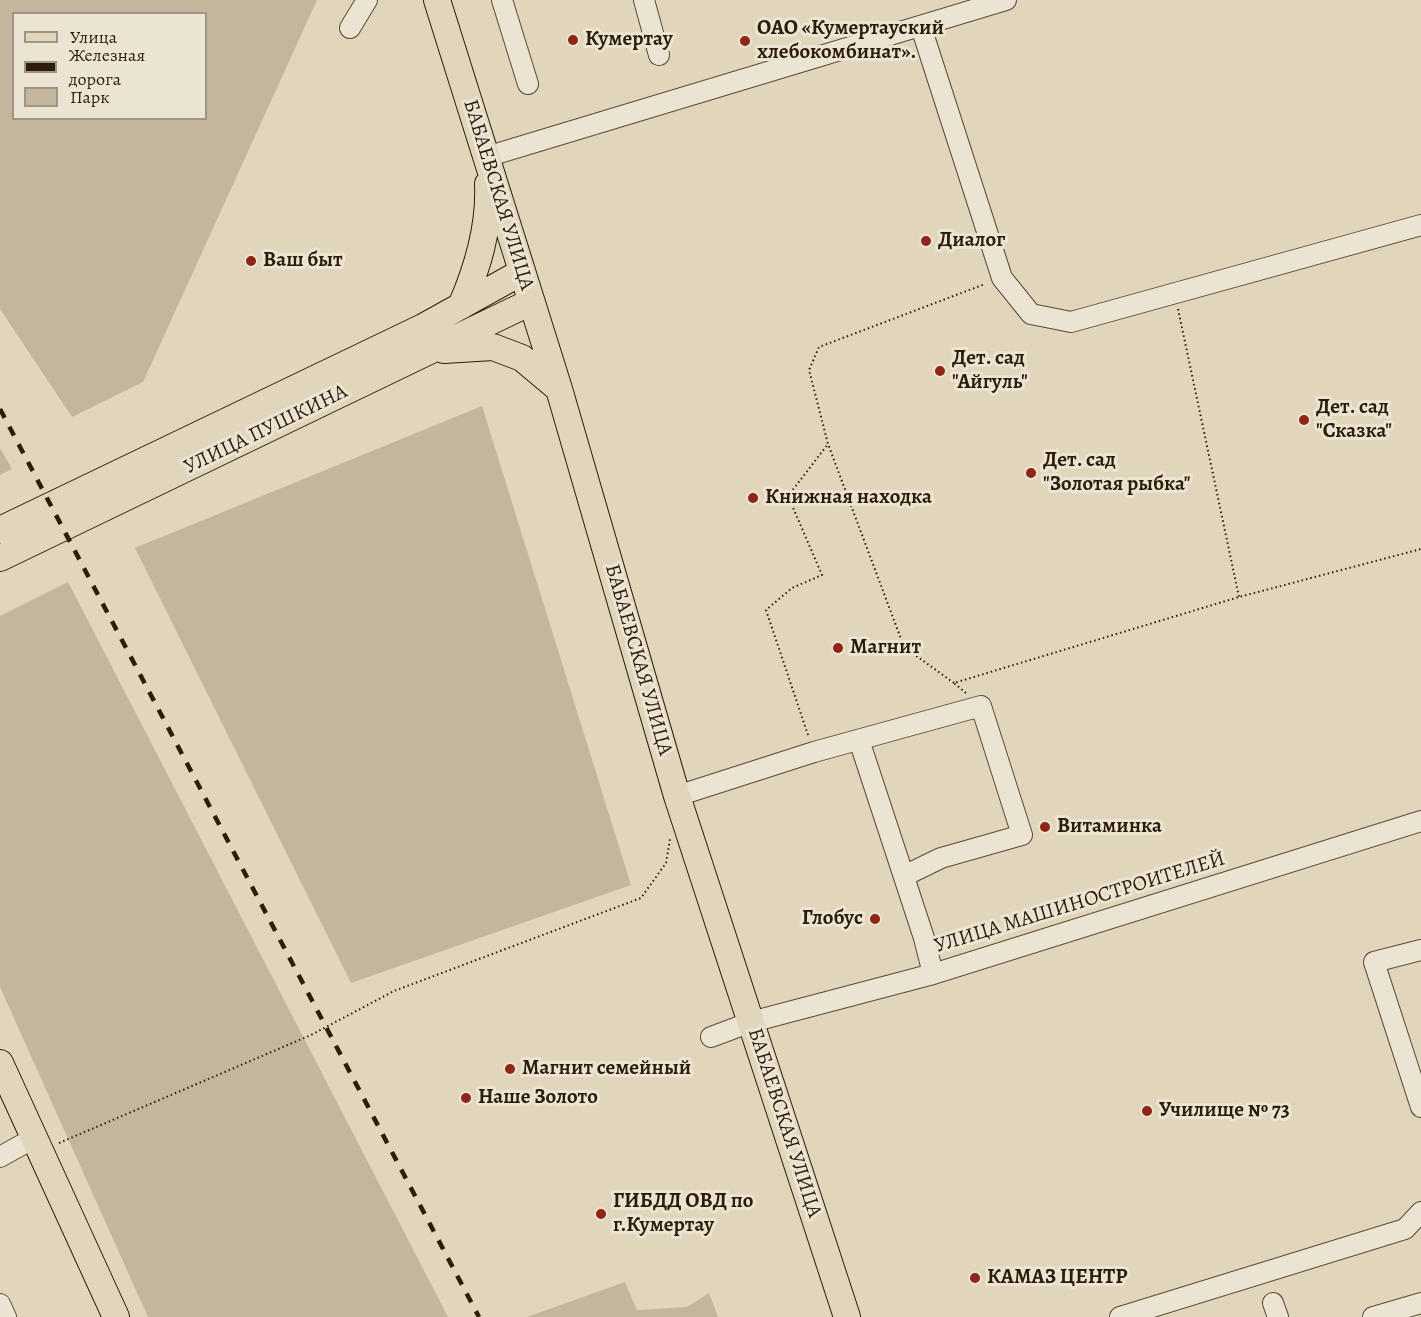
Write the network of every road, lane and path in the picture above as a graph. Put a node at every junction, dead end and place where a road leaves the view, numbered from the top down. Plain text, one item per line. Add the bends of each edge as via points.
1 (367, 0) edge
2 (437, 0) edge
3 (502, 0) edge
4 (644, 0) edge
5 (1004, 0) edge
6 (921, 27) junction
7 (350, 28) dead end
8 (659, 55) dead end
9 (528, 84) dead end
10 (486, 157) junction
11 (1421, 225) edge
12 (522, 272) junction
13 (1002, 278) junction
14 (1175, 293) junction
15 (531, 302) junction
16 (460, 306) junction
17 (432, 351) junction
18 (559, 389) junction
19 (828, 444) junction
20 (0, 530) edge
21 (1421, 549) edge
22 (0, 558) edge
23 (1239, 597) junction
24 (954, 683) junction
25 (981, 705) junction
26 (859, 740) junction
27 (814, 752) junction
28 (677, 796) junction
29 (1421, 821) edge
30 (671, 830) dead end
31 (904, 876) junction
32 (1421, 950) edge
33 (933, 974) junction
34 (751, 1022) junction
35 (711, 1037) dead end
36 (0, 1063) edge
37 (1421, 1107) edge
38 (37, 1144) junction
39 (0, 1157) edge
40 (1421, 1212) edge
41 (1421, 1302) edge
42 (0, 1304) edge
43 (6, 1317) edge
44 (116, 1317) edge
45 (847, 1317) edge
46 (1120, 1317) edge
47 (1373, 1317) edge

1 - 7 street
2 - 10 main road, БАБАЕВСКАЯ УЛИЦА
3 - 9 street
4 - 8 street
5 - 6 street
6 - 10 street
6 - 13 street
10 - 12 main road, БАБАЕВСКАЯ УЛИЦА
10 - 16 main road via 489,201 485,235 476,272
11 - 14 street
12 - 15 main road, БАБАЕВСКАЯ УЛИЦА
12 - 16 main road, УЛИЦА ПУШКИНА
13 - 14 street via 1031,314 1071,322
13 - 19 path via 819,347 809,370
14 - 23 path
15 - 17 main road, УЛИЦА ПУШКИНА
15 - 18 main road, БАБАЕВСКАЯ УЛИЦА
16 - 20 main road, УЛИЦА ПУШКИНА
17 - 18 main road via 493,347 522,358
17 - 22 main road, УЛИЦА ПУШКИНА
18 - 28 main road, БАБАЕВСКАЯ УЛИЦА
19 - 24 path via 904,647
19 - 27 path via 788,496 822,575 792,588 766,610
21 - 23 path
23 - 24 path
24 - 25 path
25 - 26 street
25 - 31 street via 1022,835 941,858
26 - 27 street
26 - 31 street
27 - 28 street
28 - 34 main road, БАБАЕВСКАЯ УЛИЦА
29 - 33 street, УЛИЦА МАШИНОСТРОИТЕЛЕЙ
30 - 38 path via 666,863 641,898 394,991 311,1035
31 - 33 street
32 - 37 street via 1374,962
33 - 34 street, УЛИЦА МАШИНОСТРОИТЕЛЕЙ
34 - 35 street, УЛИЦА МАШИНОСТРОИТЕЛЕЙ
34 - 45 main road, БАБАЕВСКАЯ УЛИЦА
36 - 38 main road
38 - 39 street
38 - 44 main road
40 - 46 street via 1405,1229
41 - 47 street
42 - 43 street

